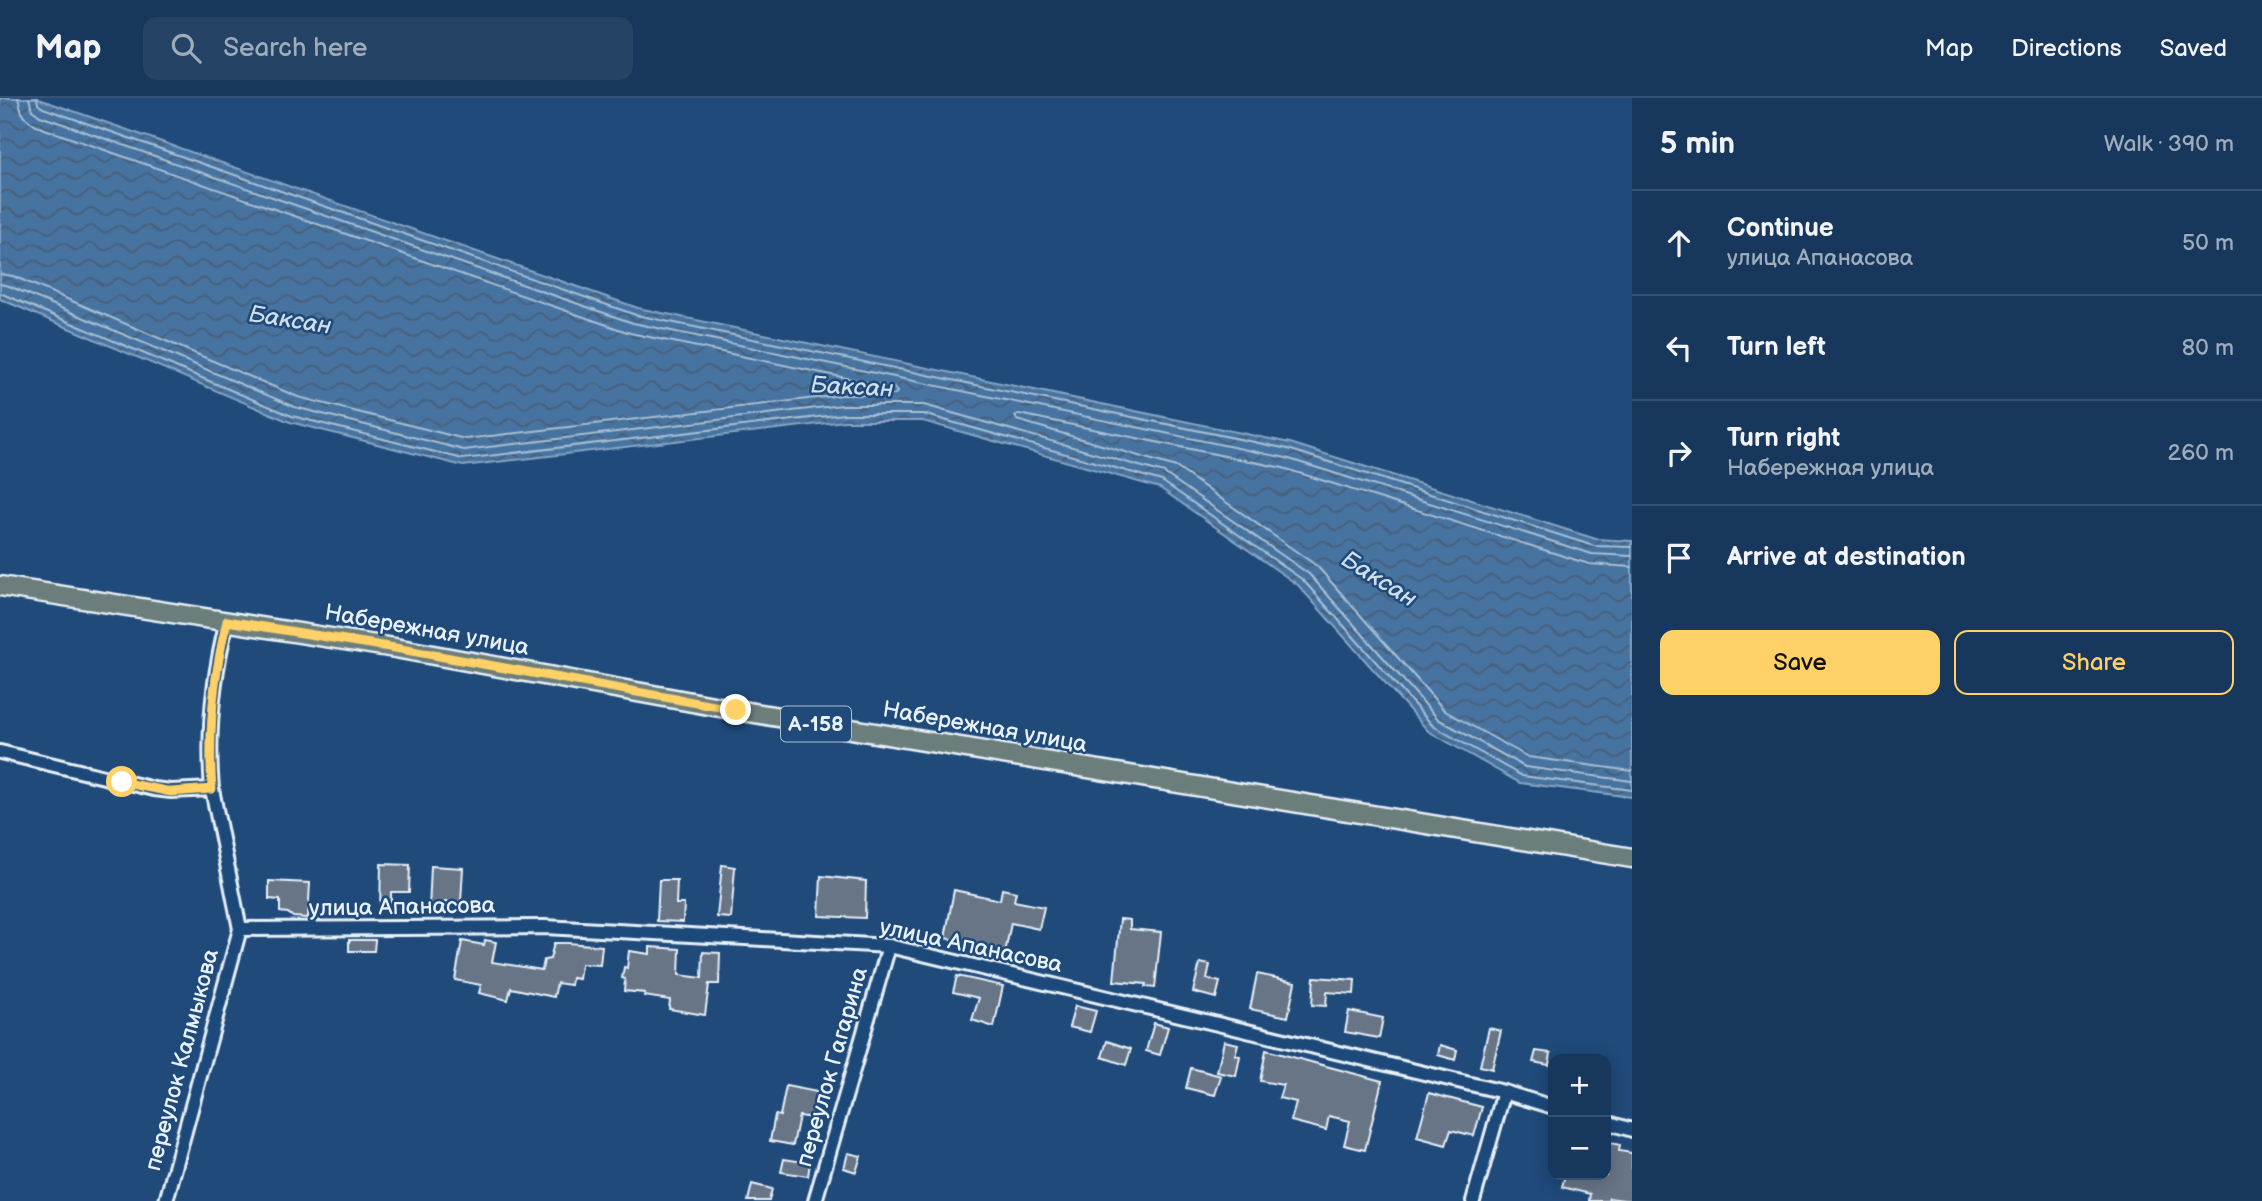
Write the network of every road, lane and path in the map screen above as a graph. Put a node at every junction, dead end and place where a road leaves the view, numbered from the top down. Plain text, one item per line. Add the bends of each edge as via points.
1 (0, 586) edge
2 (227, 621) junction
3 (0, 752) edge
4 (212, 789) junction
5 (1632, 858) edge
6 (240, 929) junction
7 (889, 946) junction
8 (1504, 1092) junction
9 (1548, 1105) edge
10 (1611, 1124) edge
11 (1632, 1130) edge
12 (166, 1201) edge
13 (815, 1201) edge
14 (1473, 1201) edge

1 - 2 main road, Набережная улица / А-158
2 - 4 street via 213,685
2 - 5 main road, Набережная улица / А-158
3 - 4 street via 153,789
4 - 6 street
6 - 7 street, улица Апанасова via 545,927
6 - 12 street, переулок Калмыкова
7 - 8 street, улица Апанасова
7 - 13 street, переулок Гагарина
8 - 9 street, улица Апанасова
8 - 14 street
10 - 11 street

